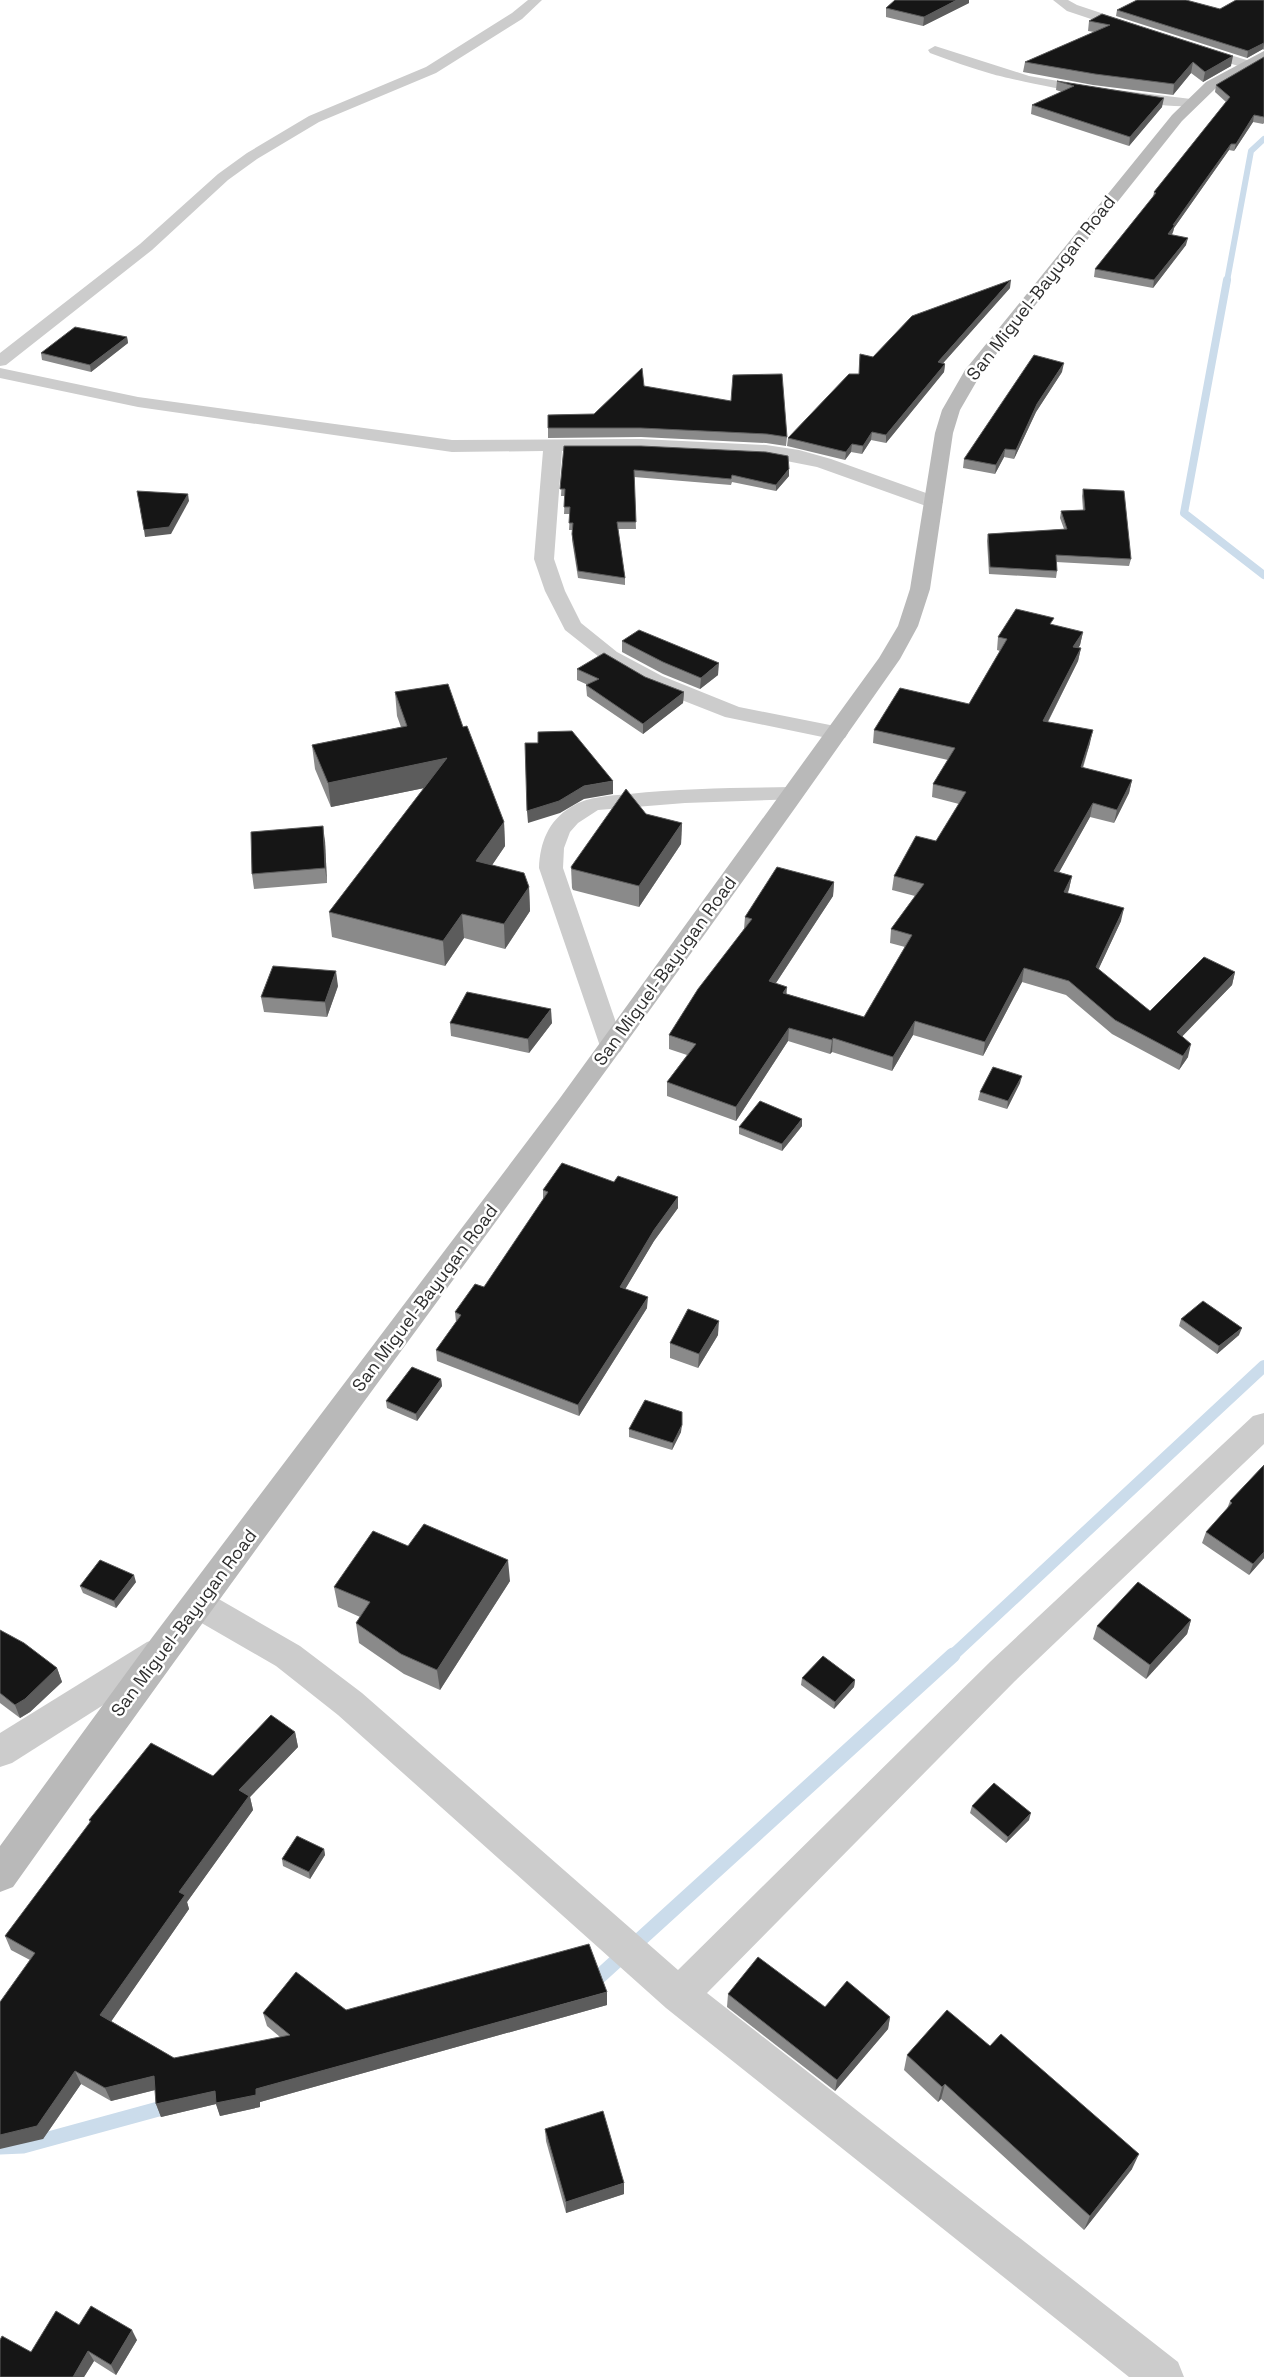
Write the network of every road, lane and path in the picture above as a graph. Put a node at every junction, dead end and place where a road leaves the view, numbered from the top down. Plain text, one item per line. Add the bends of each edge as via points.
1 (536, 0) edge
2 (1059, 0) edge
3 (1144, 32) edge
4 (1181, 44) edge
5 (935, 50) dead end
6 (1255, 60) edge
7 (1192, 103) junction
8 (0, 361) edge
9 (0, 373) edge
10 (553, 444) junction
11 (933, 502) junction
12 (837, 733) junction
13 (793, 794) junction
14 (611, 1046) junction
15 (1264, 1425) edge
16 (198, 1604) junction
17 (162, 1649) junction
18 (0, 1752) edge
19 (0, 1875) edge
20 (679, 1995) junction
21 (1163, 2377) edge

1 - 8 street via 517,16 431,70 314,119 252,156 146,247
2 - 3 street via 1072,8
4 - 6 street
5 - 7 street via 984,69 1020,78 1096,92
6 - 7 main road, San Miguel-Bayugan Road via 1211,85
7 - 11 main road, San Miguel-Bayugan Road via 1112,197 974,370 950,410
9 - 10 street via 147,403 424,443 452,446
10 - 11 street via 641,444 799,456
10 - 12 street via 544,559 572,626 610,656 654,681 733,712
11 - 12 main road, San Miguel-Bayugan Road via 920,589 908,626 889,660
12 - 13 main road, San Miguel-Bayugan Road
13 - 14 main road, San Miguel-Bayugan Road
13 - 14 street via 662,797 589,806 569,818 558,831 551,847 552,868
14 - 16 main road, San Miguel-Bayugan Road
15 - 20 street via 1003,1671
16 - 17 main road, San Miguel-Bayugan Road
16 - 20 street via 288,1656 350,1704
17 - 18 street
17 - 19 main road, San Miguel-Bayugan Road
20 - 21 street

